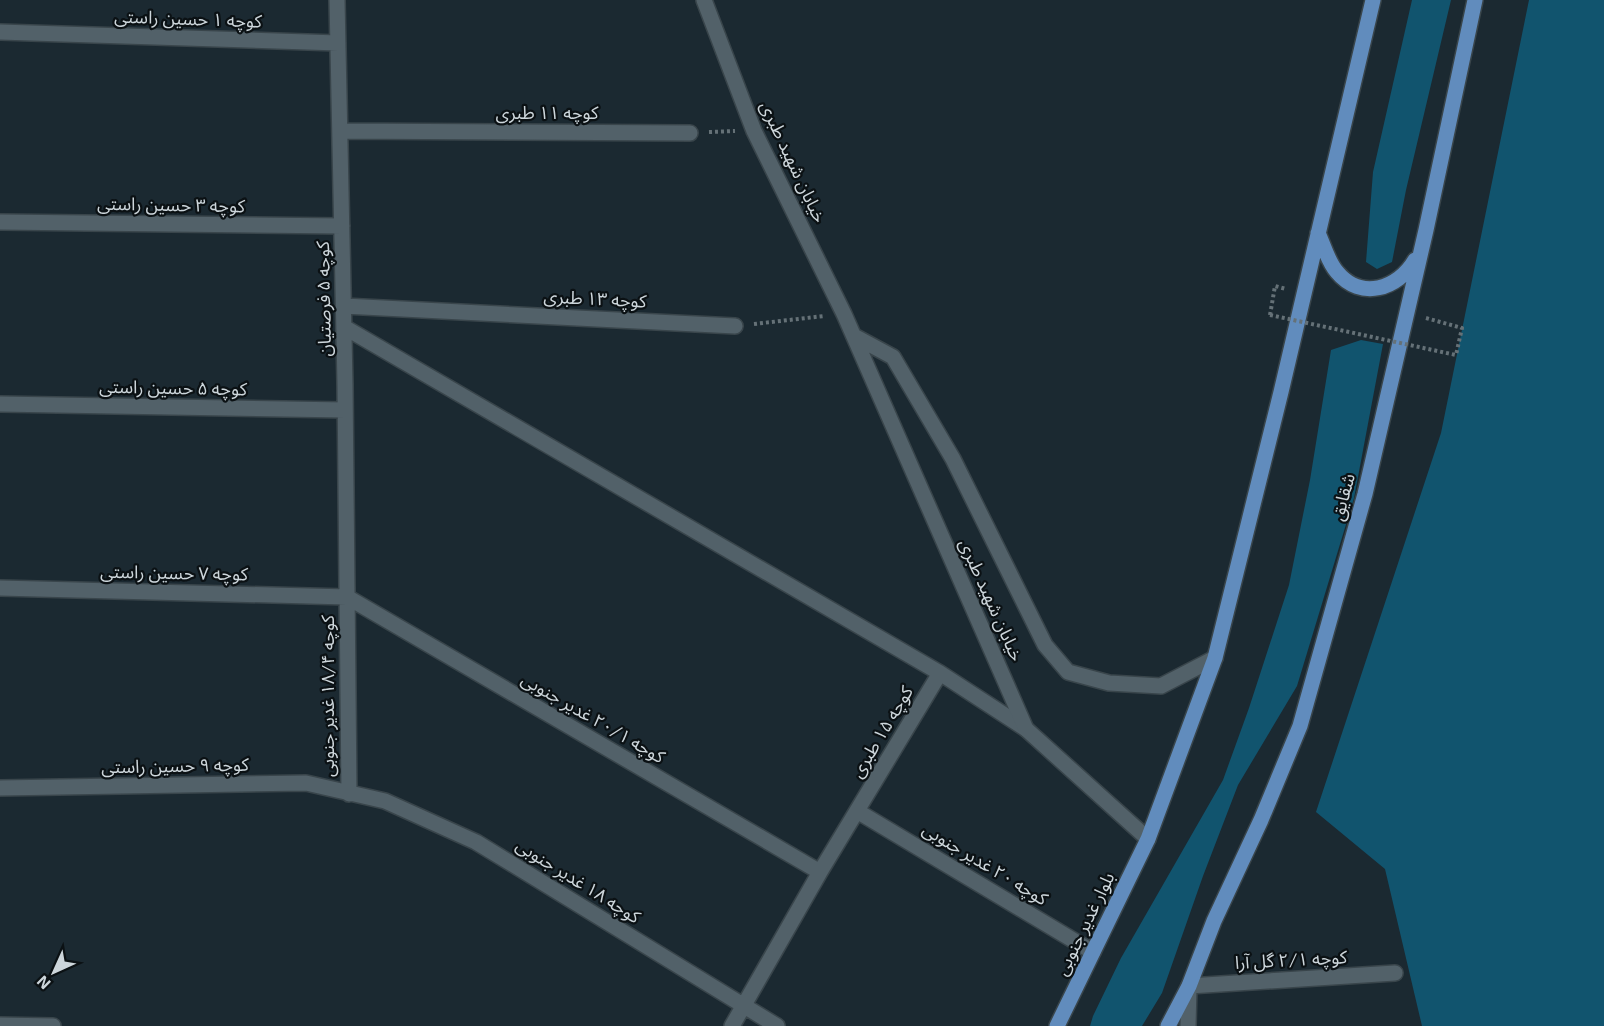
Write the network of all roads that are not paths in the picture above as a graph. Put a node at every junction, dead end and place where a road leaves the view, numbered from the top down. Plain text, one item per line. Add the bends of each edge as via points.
1 (337, 0) edge
2 (704, 0) edge
3 (1373, 0) edge
4 (1475, 0) edge
5 (0, 32) edge
6 (338, 43) junction
7 (340, 131) junction
8 (690, 133) road end
9 (0, 222) edge
10 (342, 226) junction
11 (1318, 233) junction
12 (1422, 249) junction
13 (344, 306) junction
14 (735, 326) road end
15 (344, 327) junction
16 (854, 336) junction
17 (0, 404) edge
18 (345, 410) junction
19 (0, 588) edge
20 (347, 597) junction
21 (1215, 658) junction
22 (940, 673) junction
23 (1026, 729) junction
24 (0, 788) edge
25 (349, 794) junction
26 (857, 811) junction
27 (1148, 839) junction
28 (819, 872) junction
29 (1093, 952) junction
30 (1395, 973) dead end
31 (1189, 986) junction
32 (744, 1006) junction
33 (0, 1025) edge
34 (53, 1026) edge
35 (732, 1026) edge
36 (777, 1026) edge
37 (1057, 1026) edge
38 (1168, 1026) edge
39 (1188, 1026) edge

1 - 6 street, کوچه ۵ فرصتیان
2 - 16 street, خیابان شهید طبری via 754,131
3 - 11 main road
4 - 12 main road, شقایق
5 - 6 street, کوچه ۱ حسین راستی
6 - 7 street, کوچه ۵ فرصتیان
7 - 8 street, کوچه ۱۱ طبری
7 - 10 street, کوچه ۵ فرصتیان
9 - 10 street, کوچه ۳ حسین راستی
10 - 13 street, کوچه ۵ فرصتیان
11 - 12 main road via 1335,270 1344,279 1375,289 1394,284
11 - 21 main road
12 - 31 main road, شقایق via 1365,494 1300,726
13 - 14 street, کوچه ۱۳ طبری
13 - 15 street, کوچه ۵ فرصتیان
15 - 18 street, کوچه ۵ فرصتیان
15 - 22 street
16 - 21 street, خیابان شهید طبری via 893,357 953,459 1045,645 1068,672 1109,683 1161,687
16 - 23 street, خیابان شهید طبری
17 - 18 street, کوچه ۵ حسین راستی
18 - 20 street, کوچه ۵ فرصتیان
19 - 20 street, کوچه ۷ حسین راستی
20 - 25 street, کوچه ۱۸/۴ غدیر جنوبی
20 - 28 street, کوچه ۲۰/۱ غدیر جنوبی
21 - 27 main road
22 - 23 street
22 - 26 street, کوچه ۱۵ طبری
23 - 27 street, خیابان شهید طبری
24 - 25 street, کوچه ۹ حسین راستی via 306,783
25 - 32 street, کوچه ۱۸ غدیر جنوبی via 385,801 476,842
26 - 28 street, کوچه ۱۵ طبری
26 - 29 street, کوچه ۲۰ غدیر جنوبی
27 - 29 main road, بلوار غدیر جنوبی
28 - 32 street, کوچه ۱۵ طبری
29 - 37 main road, بلوار غدیر جنوبی
30 - 31 street, کوچه ۲/۱ گل آرا
31 - 38 main road
31 - 39 street
32 - 35 street, کوچه ۱۵ طبری
32 - 36 street, کوچه ۱۸ غدیر جنوبی
33 - 34 street

